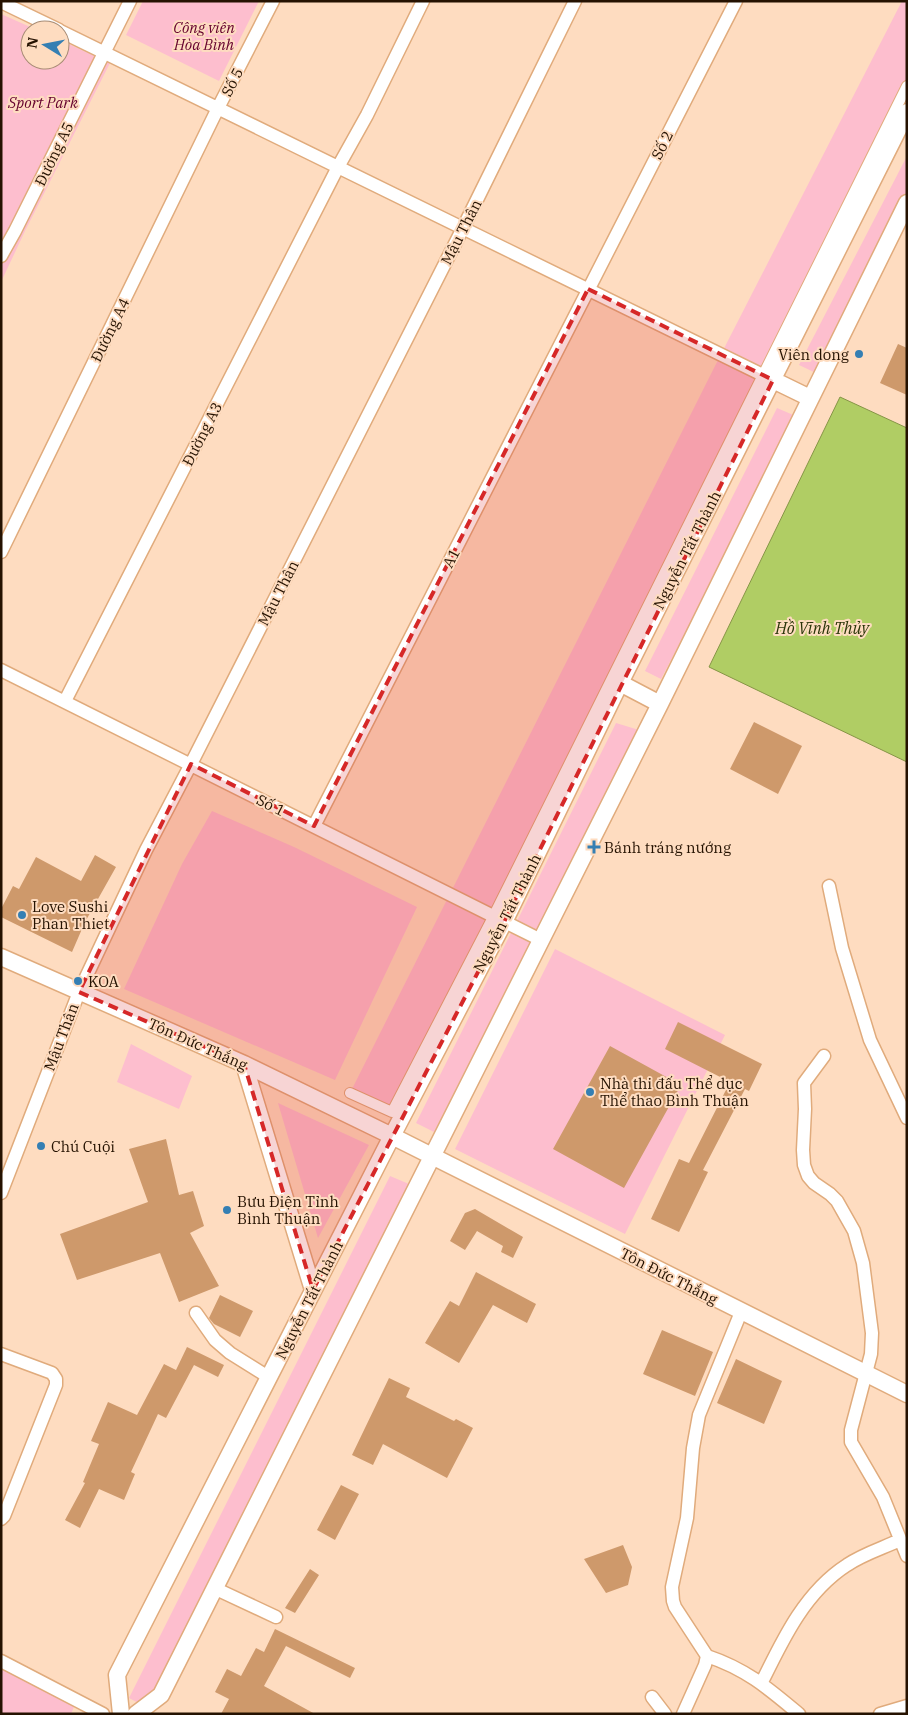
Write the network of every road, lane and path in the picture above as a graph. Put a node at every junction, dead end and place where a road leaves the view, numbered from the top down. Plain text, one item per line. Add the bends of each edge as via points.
1 (130, 1) edge
2 (273, 1) edge
3 (423, 1) edge
4 (574, 1) edge
5 (736, 1) edge
6 (1, 2) edge
7 (38, 20) edge
8 (70, 35) edge
9 (104, 52) junction
10 (907, 86) edge
11 (218, 108) junction
12 (907, 112) edge
13 (338, 167) junction
14 (907, 203) edge
15 (463, 228) junction
16 (1, 256) edge
17 (588, 289) junction
18 (768, 378) junction
19 (810, 398) junction
20 (1, 552) edge
21 (1, 670) edge
22 (620, 683) junction
23 (65, 701) junction
24 (660, 704) junction
25 (191, 764) junction
26 (314, 826) junction
27 (828, 886) dead end
28 (499, 919) junction
29 (541, 940) junction
30 (1, 957) edge
31 (78, 992) junction
32 (824, 1056) dead end
33 (244, 1064) junction
34 (350, 1093) dead end
35 (907, 1118) edge
36 (392, 1136) junction
37 (432, 1157) junction
38 (1, 1193) edge
39 (313, 1290) junction
40 (741, 1312) junction
41 (196, 1313) dead end
42 (1, 1354) edge
43 (865, 1373) junction
44 (270, 1378) junction
45 (907, 1394) edge
46 (1, 1519) edge
47 (900, 1540) junction
48 (907, 1556) edge
49 (214, 1588) junction
50 (276, 1617) dead end
51 (706, 1656) junction
52 (1, 1661) edge
53 (762, 1682) junction
54 (652, 1697) dead end
55 (907, 1706) edge
56 (884, 1713) edge
57 (103, 1714) edge
58 (121, 1714) edge
59 (136, 1714) edge
60 (665, 1714) edge
61 (683, 1714) edge
62 (800, 1714) edge

1 - 9 street, Đường A5
2 - 11 street, Số 5
3 - 13 street, Đường A3
4 - 15 street, Mậu Thân
5 - 17 street, Số 2
6 - 7 street
8 - 9 street
9 - 11 street
9 - 16 street, Đường A5
10 - 18 street
11 - 13 street
11 - 20 street, Đường A4
12 - 18 street, Nguyễn Tất Thành
13 - 15 street
13 - 23 street, Đường A3
14 - 19 street
15 - 17 street
15 - 25 street, Mậu Thân
17 - 18 street
17 - 26 street, A1
18 - 19 street
18 - 22 street, Nguyễn Tất Thành
18 - 28 street
19 - 24 street
21 - 23 street, Số 1
22 - 24 street
22 - 28 street, Nguyễn Tất Thành
23 - 25 street, Số 1
24 - 29 street
25 - 26 street, Số 1
25 - 31 street, Mậu Thân
26 - 28 street, Số 1
27 - 35 street via 842,948 870,1040
28 - 29 street, Số 1
28 - 34 street via 392,1112
28 - 36 street, Nguyễn Tất Thành
29 - 37 street
30 - 31 street, Tôn Đức Thắng
31 - 33 street, Tôn Đức Thắng
31 - 38 street, Mậu Thân
32 - 43 street via 804,1083 804,1165 814,1183 837,1201 858,1241 872,1332 871,1354
33 - 36 street, Tôn Đức Thắng
33 - 39 street
36 - 37 street, Tôn Đức Thắng
36 - 39 street, Nguyễn Tất Thành
37 - 40 street, Tôn Đức Thắng
37 - 49 street
39 - 44 street, Nguyễn Tất Thành
40 - 43 street, Tôn Đức Thắng
40 - 51 street via 699,1415 687,1518 672,1588 675,1607
41 - 44 street via 215,1340
42 - 46 street via 52,1373 56,1385
43 - 45 street, Tôn Đức Thắng
43 - 47 street via 850,1442 883,1497
44 - 58 street, Nguyễn Tất Thành via 117,1675
47 - 48 street
47 - 53 street via 852,1562 825,1584 792,1624
49 - 50 street
49 - 59 street via 161,1695
51 - 53 street
51 - 61 street
52 - 57 street
53 - 62 street
54 - 60 street
55 - 56 street

